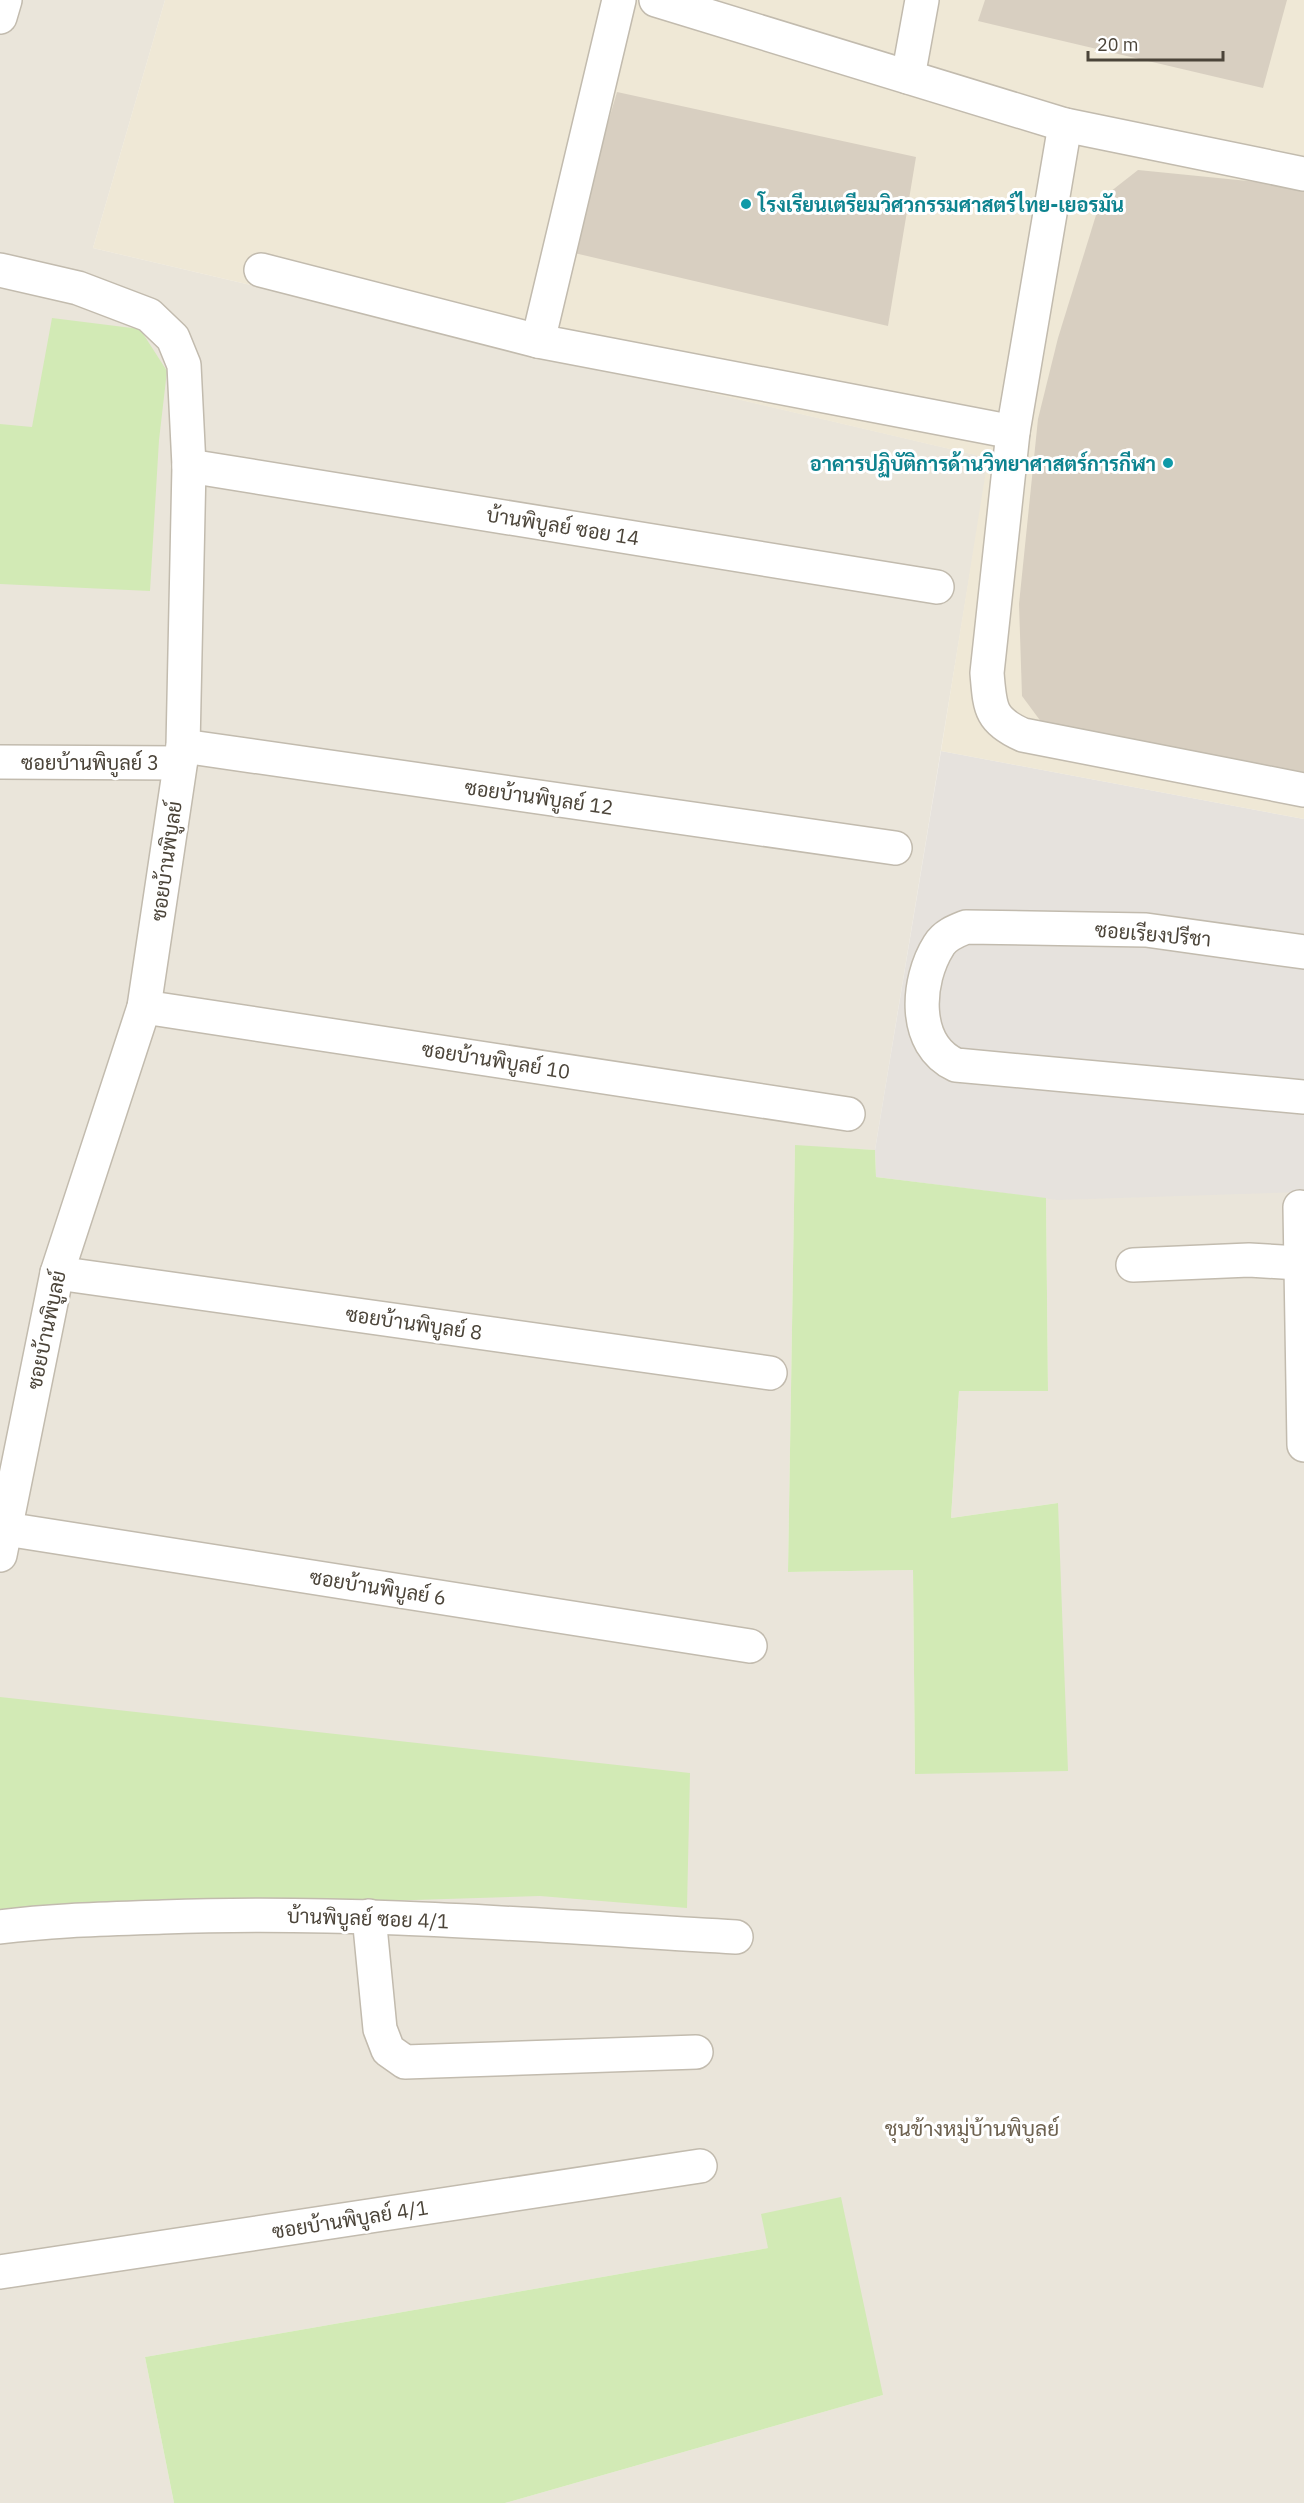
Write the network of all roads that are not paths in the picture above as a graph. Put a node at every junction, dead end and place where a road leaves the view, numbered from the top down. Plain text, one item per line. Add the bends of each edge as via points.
1 (5, 0) edge
2 (619, 0) edge
3 (656, 0) edge
4 (922, 0) edge
5 (0, 17) edge
6 (908, 77) junction
7 (1065, 126) junction
8 (1304, 174) edge
9 (0, 270) edge
10 (261, 270) dead end
11 (538, 341) junction
12 (1013, 432) junction
13 (189, 466) junction
14 (937, 587) dead end
15 (182, 754) junction
16 (0, 762) edge
17 (1304, 790) edge
18 (895, 848) dead end
19 (1304, 952) edge
20 (144, 1007) junction
21 (1304, 1097) edge
22 (848, 1114) dead end
23 (1300, 1207) dead end
24 (1299, 1263) junction
25 (1133, 1264) dead end
26 (57, 1273) junction
27 (770, 1372) dead end
28 (1304, 1445) edge
29 (3, 1542) edge
30 (750, 1646) dead end
31 (369, 1916) junction
32 (0, 1927) edge
33 (736, 1937) dead end
34 (696, 2052) dead end
35 (700, 2166) dead end
36 (0, 2272) edge

1 - 5 street
2 - 11 street
3 - 6 street
4 - 6 street
6 - 7 street
7 - 8 street
7 - 12 street
9 - 13 street, ซอยบ้านพิบูลย์ via 78,288 150,315 173,339 184,365
10 - 11 street
11 - 12 street
12 - 17 street via 987,673 990,710 1004,727 1023,735
13 - 14 street, บ้านพิบูลย์ ซอย 14
13 - 15 street, ซอยบ้านพิบูลย์
15 - 16 street, ซอยบ้านพิบูลย์ 3
15 - 18 street, ซอยบ้านพิบูลย์ 12
15 - 20 street, ซอยบ้านพิบูลย์
19 - 21 street, ซอยเรียงปรีชา via 1146,930 966,927 939,944 927,974 922,1005 926,1035 935,1050 956,1065
20 - 22 street, ซอยบ้านพิบูลย์ 10
20 - 26 street, ซอยบ้านพิบูลย์
23 - 24 street
24 - 25 street via 1249,1260
24 - 28 street
26 - 27 street, ซอยบ้านพิบูลย์ 8
26 - 29 street, ซอยบ้านพิบูลย์
29 - 30 street, ซอยบ้านพิบูลย์ 6
31 - 32 street, บ้านพิบูลย์ ซอย 4/1 via 233,1914 63,1920
31 - 33 street, บ้านพิบูลย์ ซอย 4/1
31 - 34 street via 380,2029 388,2050 405,2062
35 - 36 street, ซอยบ้านพิบูลย์ 4/1

